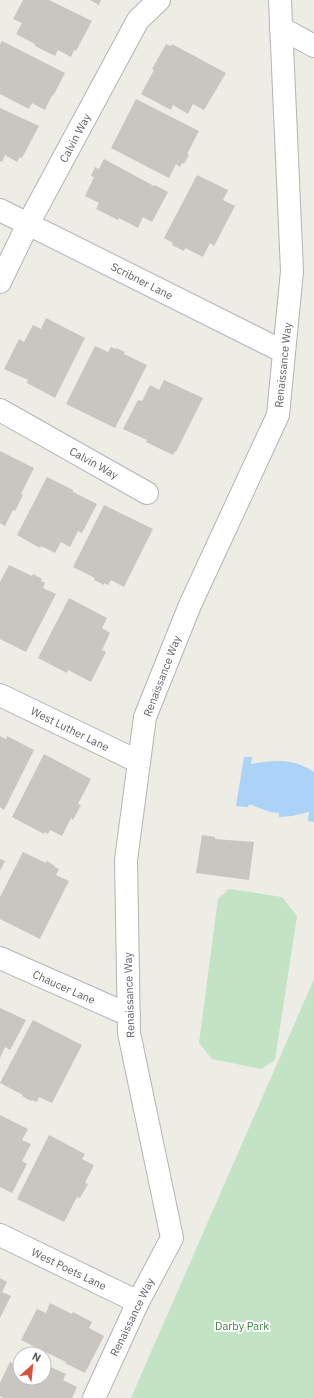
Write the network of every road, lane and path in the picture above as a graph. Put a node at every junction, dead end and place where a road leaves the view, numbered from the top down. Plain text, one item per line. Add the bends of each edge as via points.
1 (159, 0) edge
2 (280, 0) edge
3 (281, 28) junction
4 (314, 46) edge
5 (0, 210) edge
6 (28, 224) junction
7 (0, 282) edge
8 (284, 352) junction
9 (0, 410) edge
10 (147, 493) dead end
11 (0, 696) edge
12 (139, 762) junction
13 (0, 958) edge
14 (129, 1015) junction
15 (0, 1235) edge
16 (138, 1302) junction
17 (94, 1398) edge

1 - 6 street, Calvin Way via 138,20
2 - 3 street, Renaissance Way
3 - 4 street
3 - 8 street, Renaissance Way via 292,271
5 - 6 street, Scribner Lane
6 - 7 street, Calvin Way
6 - 8 street, Scribner Lane
8 - 12 street, Renaissance Way via 278,415 187,612 146,717
9 - 10 street, Calvin Way
11 - 12 street, West Luther Lane
12 - 14 street, Renaissance Way via 126,860
13 - 14 street, Chaucer Lane
14 - 16 street, Renaissance Way via 129,1033 172,1238
15 - 16 street, West Poets Lane
16 - 17 street, Renaissance Way

